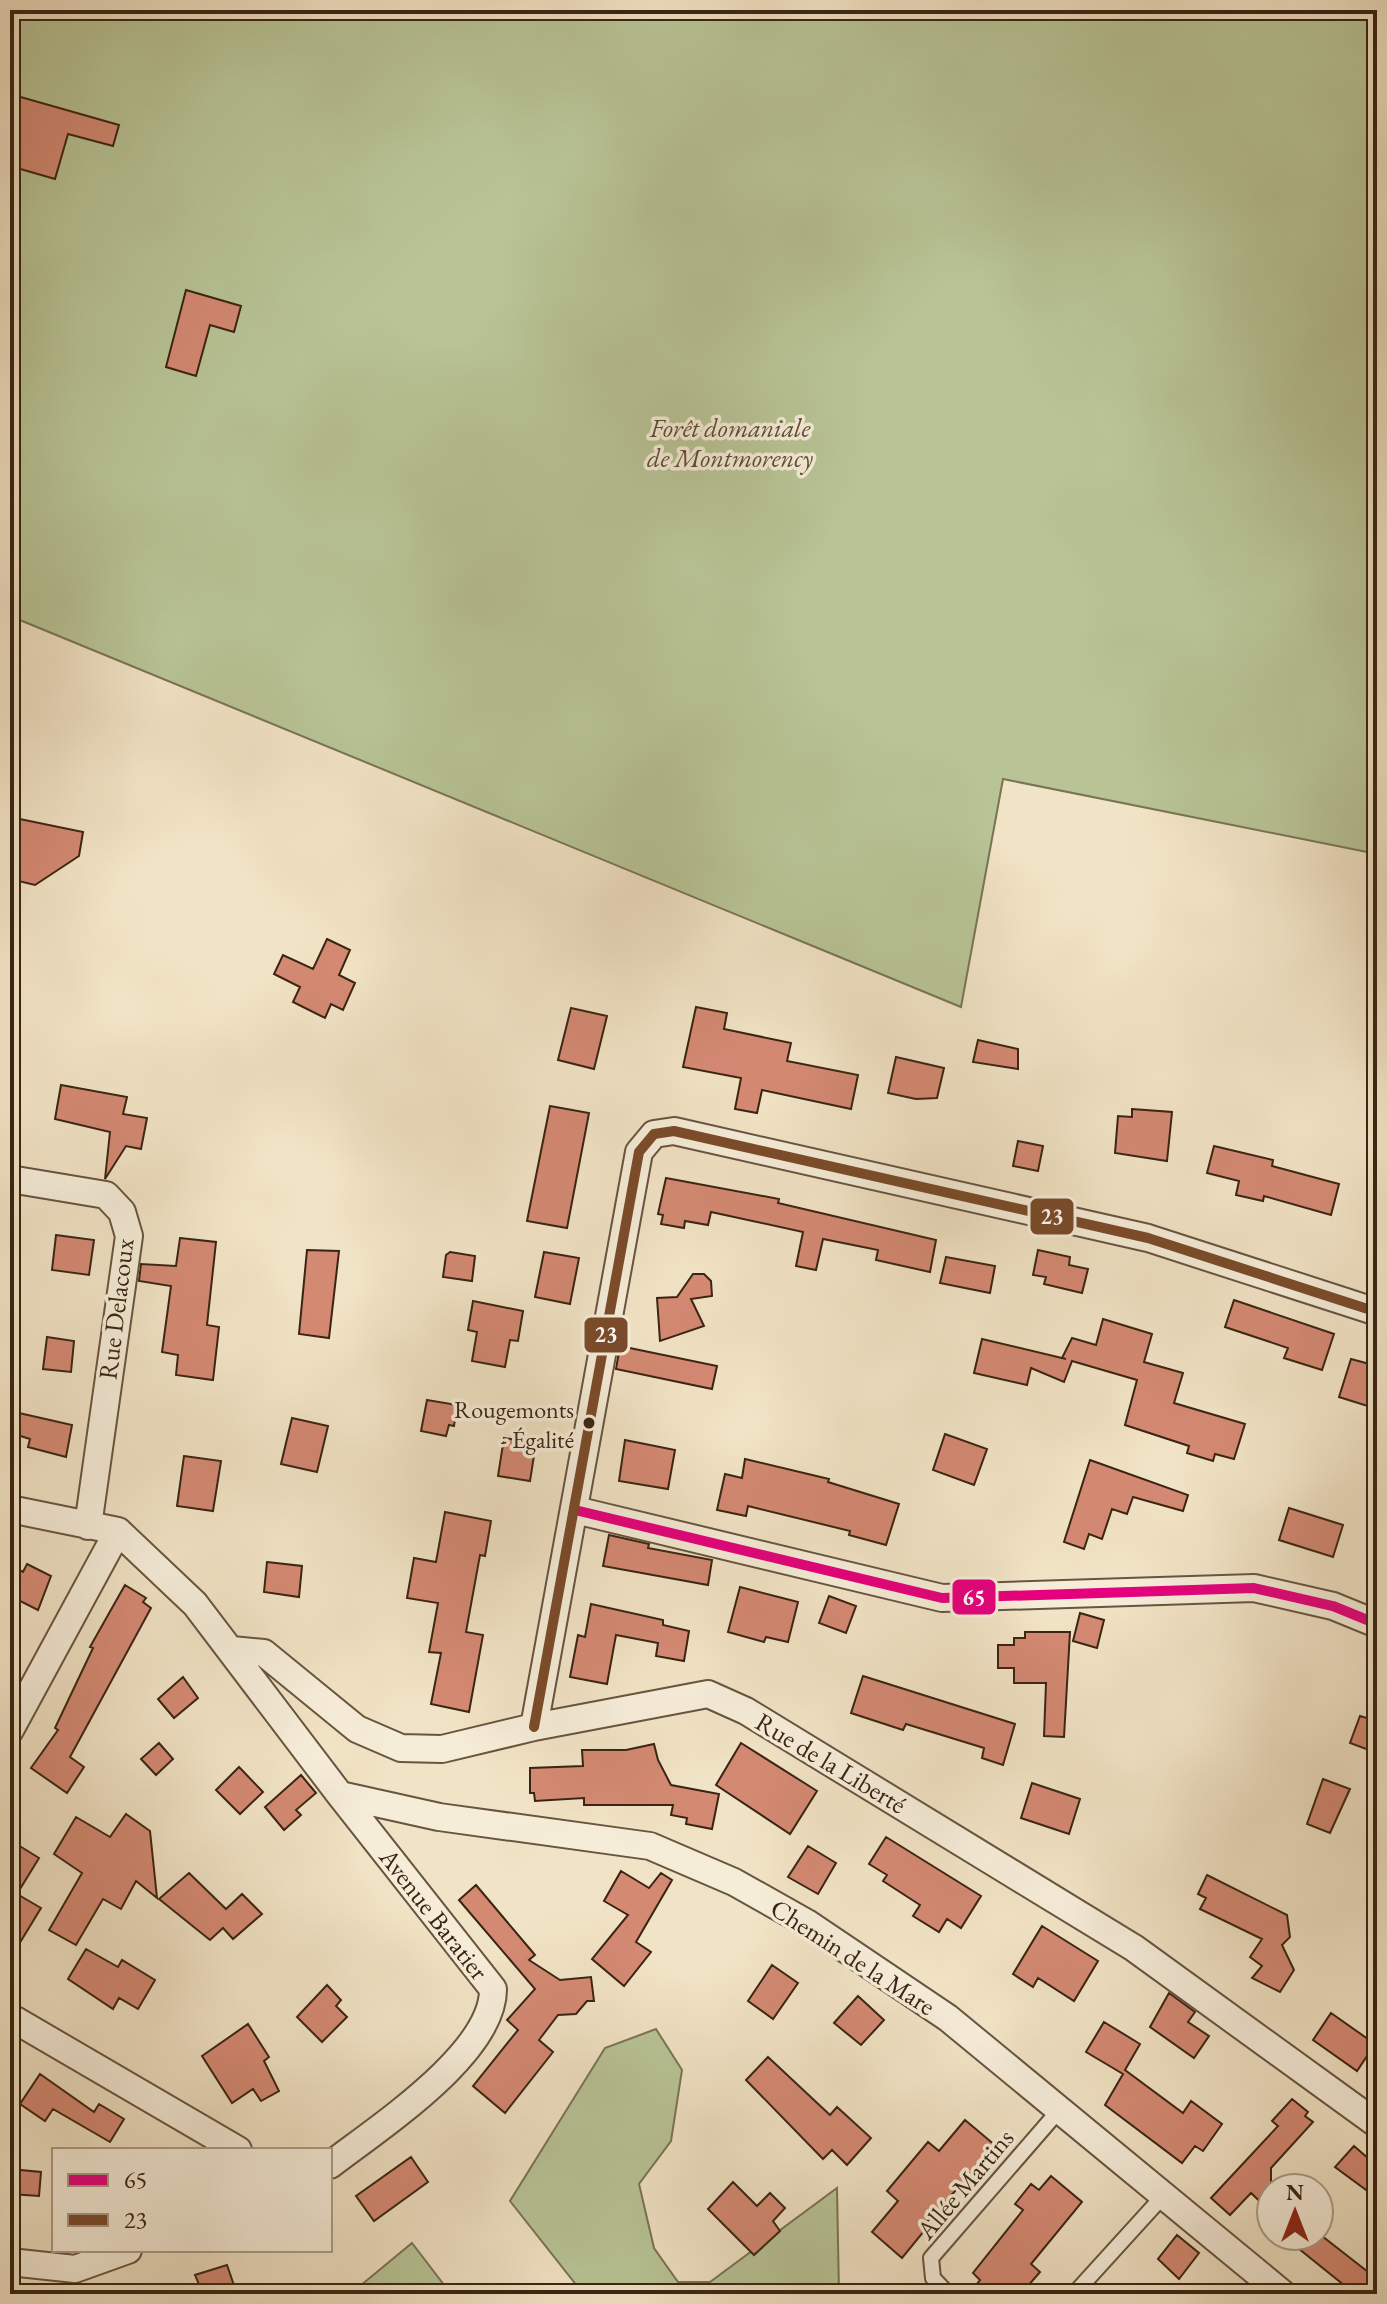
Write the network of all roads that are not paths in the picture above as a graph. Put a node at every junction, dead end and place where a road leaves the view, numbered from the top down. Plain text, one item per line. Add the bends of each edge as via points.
1 (10, 1179) edge
2 (1377, 1312) edge
3 (10, 1509) edge
4 (575, 1510) junction
5 (88, 1526) junction
6 (118, 1531) junction
7 (1377, 1624) edge
8 (232, 1650) junction
9 (534, 1727) junction
10 (10, 1730) edge
11 (340, 1795) junction
12 (10, 2017) edge
13 (1061, 2108) junction
14 (1377, 2124) edge
15 (235, 2148) edge
16 (332, 2163) edge
17 (1164, 2195) junction
18 (122, 2252) edge
19 (10, 2262) edge
20 (948, 2294) edge
21 (1074, 2294) edge
22 (1283, 2294) edge

1 - 5 street, Rue Delacoux via 106,1195 122,1212 129,1236
2 - 4 street via 1148,1238 674,1131 654,1134 639,1152
3 - 5 street
4 - 7 street via 942,1598 1254,1588 1333,1606
4 - 9 street
5 - 6 street
6 - 8 street, Avenue Baratier via 195,1604
6 - 10 street
8 - 9 street, Rue de la Liberté via 264,1653 357,1729 401,1748 442,1749
8 - 11 street, Avenue Baratier
9 - 14 street, Rue de la Liberté via 708,1694 746,1711 1134,1948
11 - 13 street, Chemin de la Mare via 439,1817 650,1846 734,1882 807,1923 948,2018
11 - 16 street, Avenue Baratier via 493,1989 494,2007 442,2078
12 - 15 street
13 - 17 street, Chemin de la Mare
13 - 20 lane, Allée Martins via 931,2258 933,2278
17 - 21 lane
17 - 22 street, Chemin de la Mare
18 - 19 street via 75,2269

